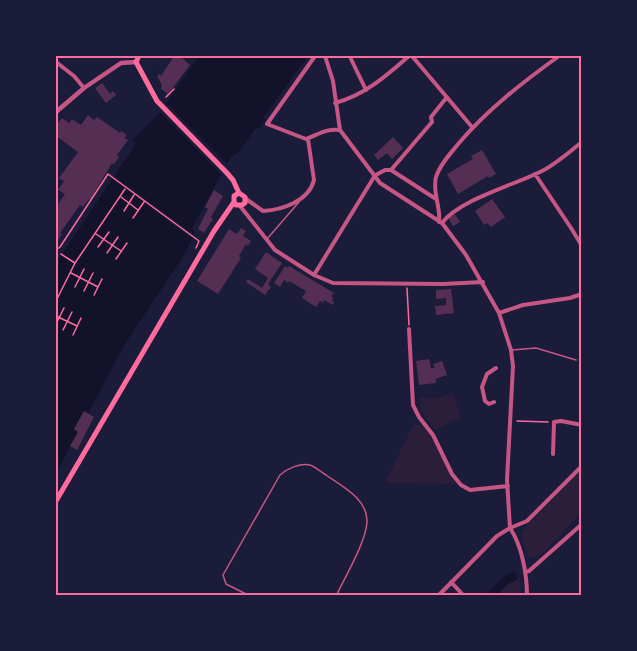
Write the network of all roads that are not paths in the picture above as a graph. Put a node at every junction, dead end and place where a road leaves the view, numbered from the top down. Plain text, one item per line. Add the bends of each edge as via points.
1 (139, 56) edge
2 (315, 56) edge
3 (325, 56) edge
4 (411, 56) edge
5 (559, 56) edge
6 (351, 59) dead end
7 (56, 62) edge
8 (136, 62) junction
9 (84, 88) junction
10 (366, 90) junction
11 (447, 97) junction
12 (335, 103) junction
13 (56, 112) edge
14 (472, 127) junction
15 (340, 130) junction
16 (308, 139) junction
17 (582, 142) edge
18 (391, 170) junction
19 (535, 174) junction
20 (374, 177) junction
21 (239, 193) junction
22 (246, 199) junction
23 (436, 199) junction
24 (300, 201) junction
25 (234, 202) junction
26 (240, 206) junction
27 (441, 223) junction
28 (267, 240) junction
29 (582, 246) edge
30 (314, 275) junction
31 (483, 282) junction
32 (582, 294) edge
33 (499, 313) junction
34 (409, 329) road end
35 (511, 350) junction
36 (576, 360) dead end
37 (506, 367) dead end
38 (496, 368) dead end
39 (513, 368) junction
40 (494, 402) dead end
41 (582, 425) edge
42 (553, 454) dead end
43 (582, 466) edge
44 (508, 486) junction
45 (56, 501) edge
46 (582, 524) edge
47 (510, 528) junction
48 (524, 571) junction
49 (451, 582) junction
50 (250, 596) edge
51 (336, 596) edge
52 (438, 596) edge
53 (464, 596) edge
54 (527, 596) edge

1 - 8 main road
2 - 16 street via 267,124
3 - 12 street
4 - 10 street
4 - 11 street
5 - 14 street
6 - 10 street
7 - 9 street
8 - 9 street via 122,63
8 - 21 main road via 157,101 227,172
9 - 13 street
10 - 12 street
11 - 14 street
11 - 18 street via 435,110 432,122
12 - 15 street
14 - 23 street via 439,170
15 - 16 street via 317,133
15 - 20 street
16 - 24 street via 314,180
17 - 19 street
18 - 20 street
18 - 23 street
19 - 27 street via 461,208
19 - 29 street
20 - 27 street
20 - 30 street
21 - 22 main road
21 - 25 main road
22 - 24 street via 263,211
22 - 26 main road
23 - 27 street
24 - 28 lane
25 - 26 main road
25 - 45 main road
26 - 28 street
27 - 31 street
28 - 30 street via 275,250
30 - 31 street via 340,285
31 - 33 street
32 - 33 street
33 - 35 street
34 - 44 street via 413,405 454,478 473,490
35 - 36 lane via 536,348
35 - 39 street
37 - 39 street
38 - 40 street via 487,374 482,387 485,401
39 - 44 street
41 - 42 street via 554,422
43 - 47 street via 526,522
44 - 47 street
46 - 48 street via 529,571
47 - 48 street
47 - 49 street
48 - 54 street
49 - 52 street
49 - 53 street
50 - 51 lane via 226,584 224,575 280,475 305,465 314,466 351,493 367,517 364,535

